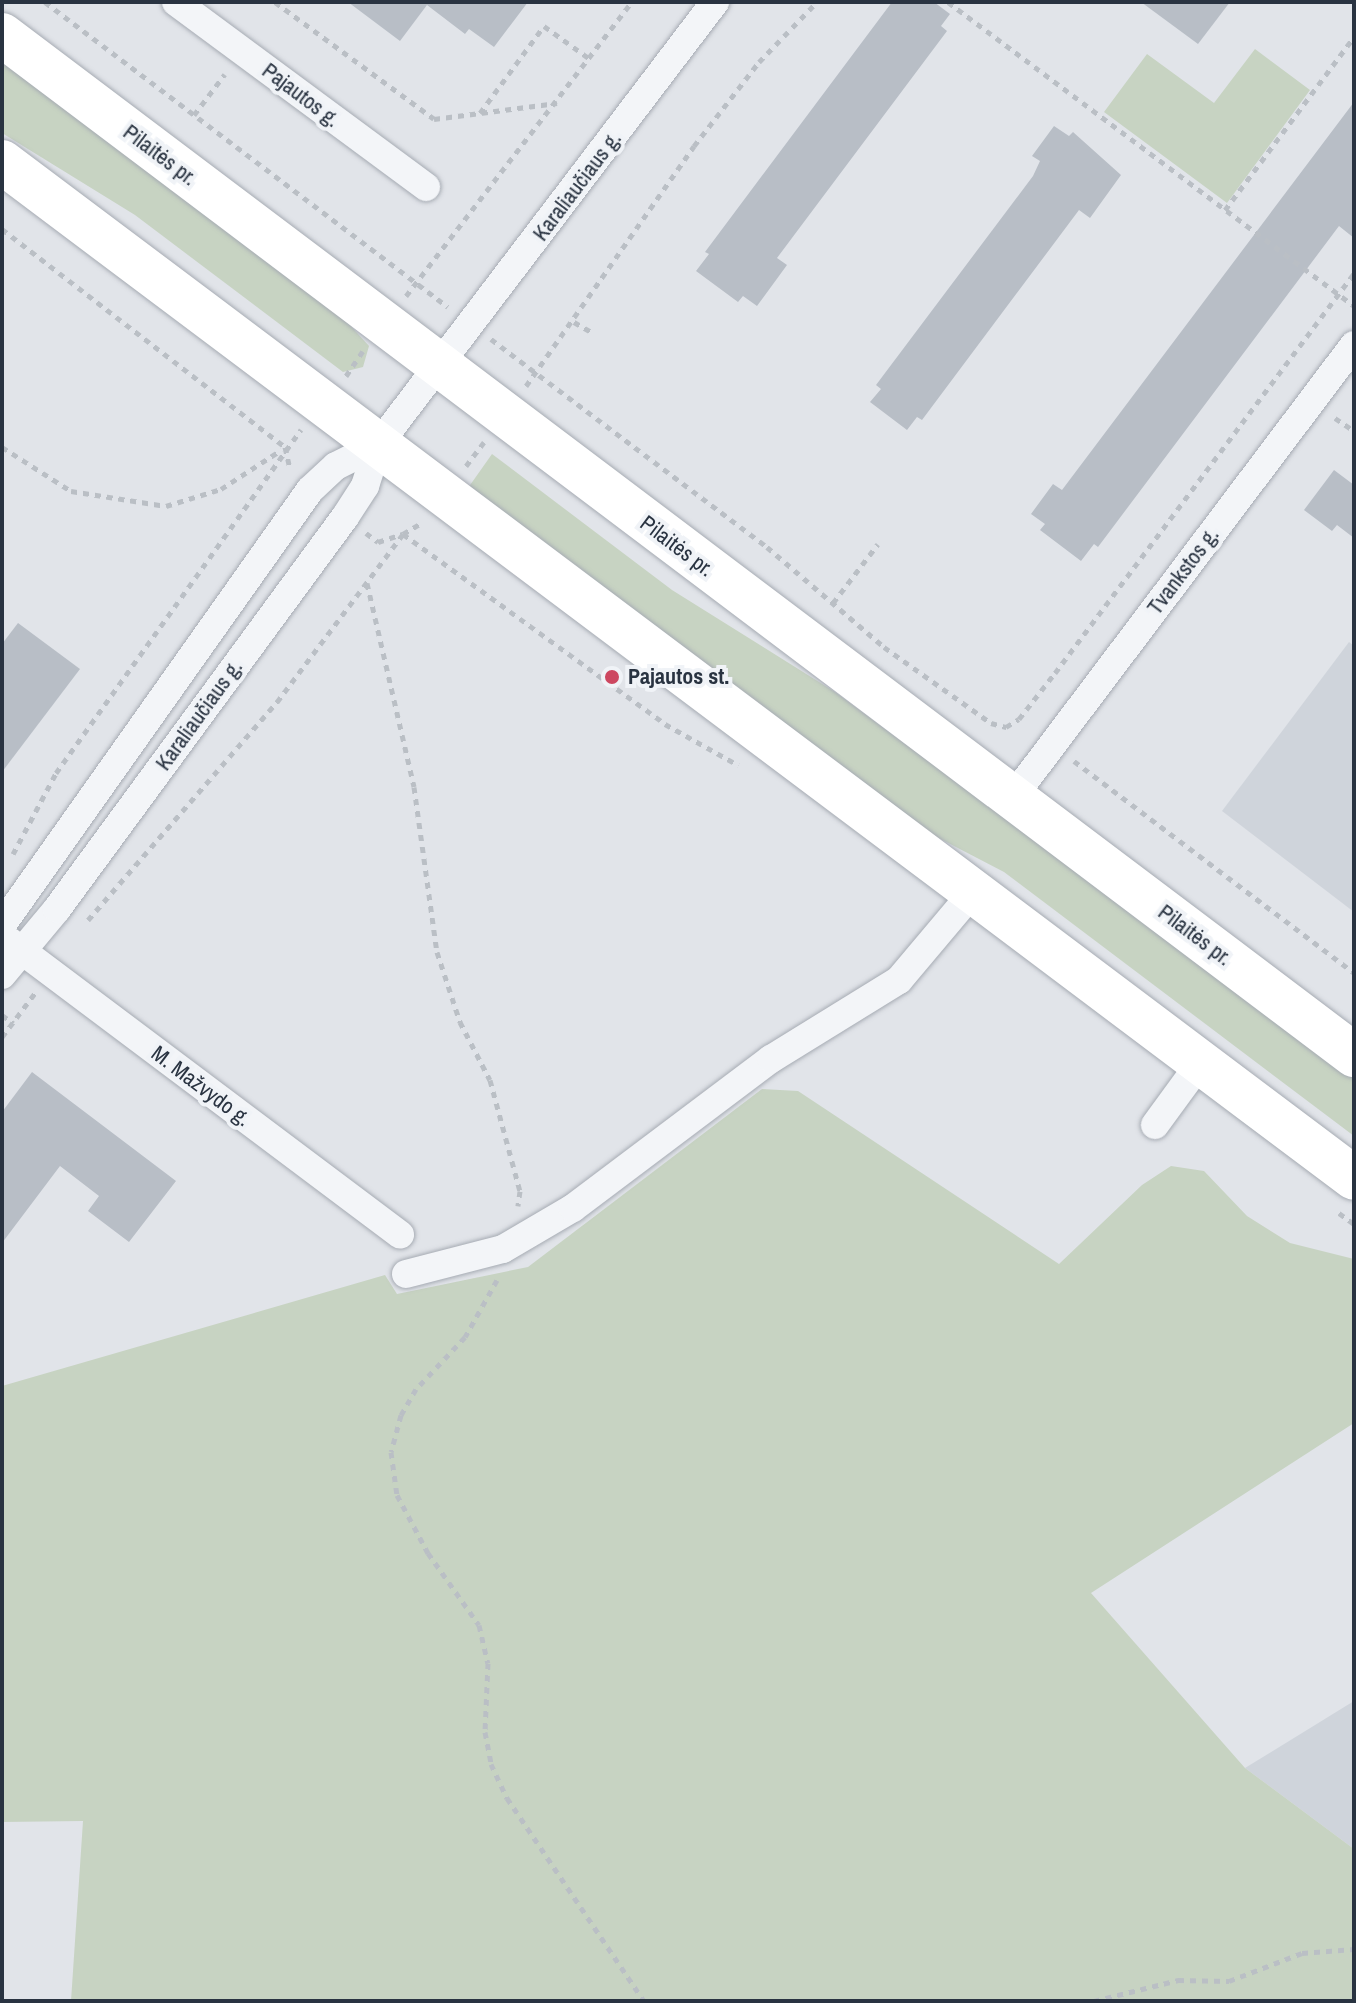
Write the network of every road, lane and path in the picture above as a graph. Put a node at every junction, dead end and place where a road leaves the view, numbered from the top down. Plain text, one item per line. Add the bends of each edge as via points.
1 (45, 2) edge
2 (176, 2) edge
3 (275, 2) edge
4 (632, 2) edge
5 (715, 2) edge
6 (817, 2) edge
7 (948, 2) edge
8 (2, 35) edge
9 (1354, 37) edge
10 (243, 51) junction
11 (590, 59) junction
12 (557, 103) junction
13 (480, 113) junction
14 (194, 115) junction
15 (2, 162) edge
16 (426, 187) dead end
17 (1225, 210) junction
18 (2, 229) edge
19 (1354, 273) edge
20 (416, 283) junction
21 (1338, 294) junction
22 (1354, 306) edge
23 (574, 322) junction
24 (383, 325) junction
25 (473, 325) junction
26 (591, 332) dead end
27 (1354, 345) edge
28 (440, 367) junction
29 (536, 373) junction
30 (324, 404) junction
31 (504, 416) junction
32 (378, 445) junction
33 (2, 447) edge
34 (285, 447) junction
35 (289, 474) dead end
36 (444, 495) junction
37 (403, 534) junction
38 (378, 542) dead end
39 (878, 544) dead end
40 (367, 583) junction
41 (833, 603) junction
42 (1019, 719) junction
43 (1052, 744) junction
44 (753, 773) dead end
45 (1013, 797) junction
46 (12, 857) dead end
47 (974, 891) junction
48 (2, 925) edge
49 (82, 928) dead end
50 (12, 943) edge
51 (50, 972) junction
52 (1354, 973) edge
53 (2, 975) edge
54 (2, 1015) edge
55 (13, 1023) junction
56 (2, 1037) edge
57 (1354, 1055) edge
58 (1201, 1062) junction
59 (1155, 1125) dead end
60 (1342, 1192) edge
61 (1354, 1224) edge
62 (400, 1235) dead end
63 (503, 1249) junction
64 (406, 1274) dead end
65 (1354, 1949) edge
66 (644, 2001) edge
67 (1094, 2001) edge

1 - 14 path
2 - 10 street, Pajautos g.
3 - 13 path via 434,119
4 - 11 path
5 - 25 street, Karaliaučiaus g.
6 - 23 path via 759,62 694,146
7 - 17 path
8 - 24 main road, Pilaitės pr.
9 - 17 path
10 - 14 path
10 - 16 street, Pajautos g.
11 - 12 path
11 - 13 path via 544,26
12 - 13 path
12 - 20 path
14 - 20 path
15 - 30 main road
17 - 21 path
18 - 34 path
19 - 21 path
20 - 24 path
20 - 25 path
21 - 22 path
21 - 42 path
23 - 26 path
23 - 29 path
24 - 28 main road, Pilaitės pr.
24 - 30 path
25 - 28 street, Karaliaučiaus g.
25 - 29 path
27 - 43 street, Tvankstos g.
28 - 31 main road, Pilaitės pr.
28 - 32 street, Karaliaučiaus g.
29 - 31 path
29 - 41 path
30 - 32 main road
30 - 34 path
31 - 36 path
31 - 45 main road, Pilaitės pr.
32 - 36 main road
32 - 48 street, Karaliaučiaus g. via 336,466 310,490
32 - 50 street, Karaliaučiaus g. via 365,486 345,517
33 - 34 path via 71,491 166,506 221,489
34 - 35 path
34 - 46 path via 56,773
36 - 37 path via 424,522
36 - 47 main road
37 - 38 path
37 - 40 path
37 - 44 path via 665,724
39 - 41 path
40 - 49 path via 277,702
40 - 63 path via 414,787 437,952 460,1022 490,1080 520,1191
41 - 42 path via 884,647 991,723 1006,727
42 - 43 path
43 - 45 street, Tvankstos g.
43 - 52 path
45 - 57 main road, Pilaitės pr.
47 - 58 main road
47 - 63 street via 899,980 771,1059 573,1208
50 - 51 street, M. Mažvydo g.
50 - 53 street, Karaliaučiaus g.
51 - 55 path
51 - 62 street, M. Mažvydo g.
54 - 55 path
55 - 56 path
58 - 59 street
58 - 60 main road
60 - 61 path
63 - 64 street
63 - 66 path via 490,1301 439,1369 416,1389 401,1415 391,1452 397,1495 428,1553 479,1625 488,1663 485,1732 491,1764 507,1798
65 - 67 path via 1302,1953 1229,1981 1178,1980

